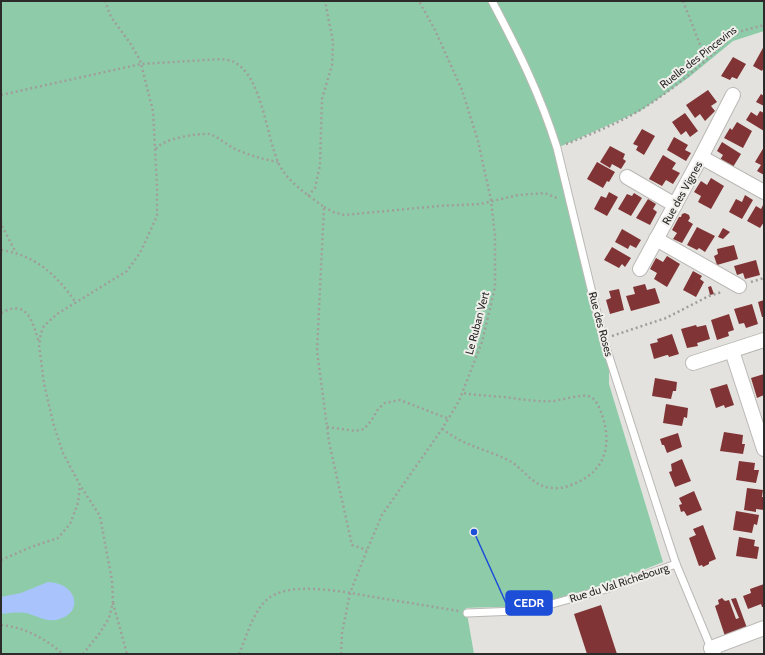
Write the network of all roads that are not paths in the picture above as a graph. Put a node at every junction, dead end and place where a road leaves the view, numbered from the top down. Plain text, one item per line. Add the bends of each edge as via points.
1 (492, 1) edge
2 (733, 95) dead end
3 (701, 157) junction
4 (627, 177) dead end
5 (764, 192) edge
6 (675, 205) junction
7 (656, 239) junction
8 (640, 269) dead end
9 (738, 286) road end
10 (764, 340) edge
11 (732, 351) junction
12 (693, 363) dead end
13 (764, 449) edge
14 (676, 564) junction
15 (467, 613) road end
16 (764, 628) edge
17 (712, 651) edge

1 - 14 lane, Rue des Roses via 535,86 548,120 603,338
2 - 3 street
3 - 5 street, Rue des Vignes
3 - 6 street, Rue des Vignes
4 - 6 street
6 - 7 street, Rue des Vignes
7 - 8 street, Rue des Vignes
7 - 9 street
10 - 11 street
11 - 12 street
11 - 13 street
14 - 15 lane, Rue du Val Richebourg via 606,589 540,607 510,612
14 - 17 lane, Rue des Roses
16 - 17 street

